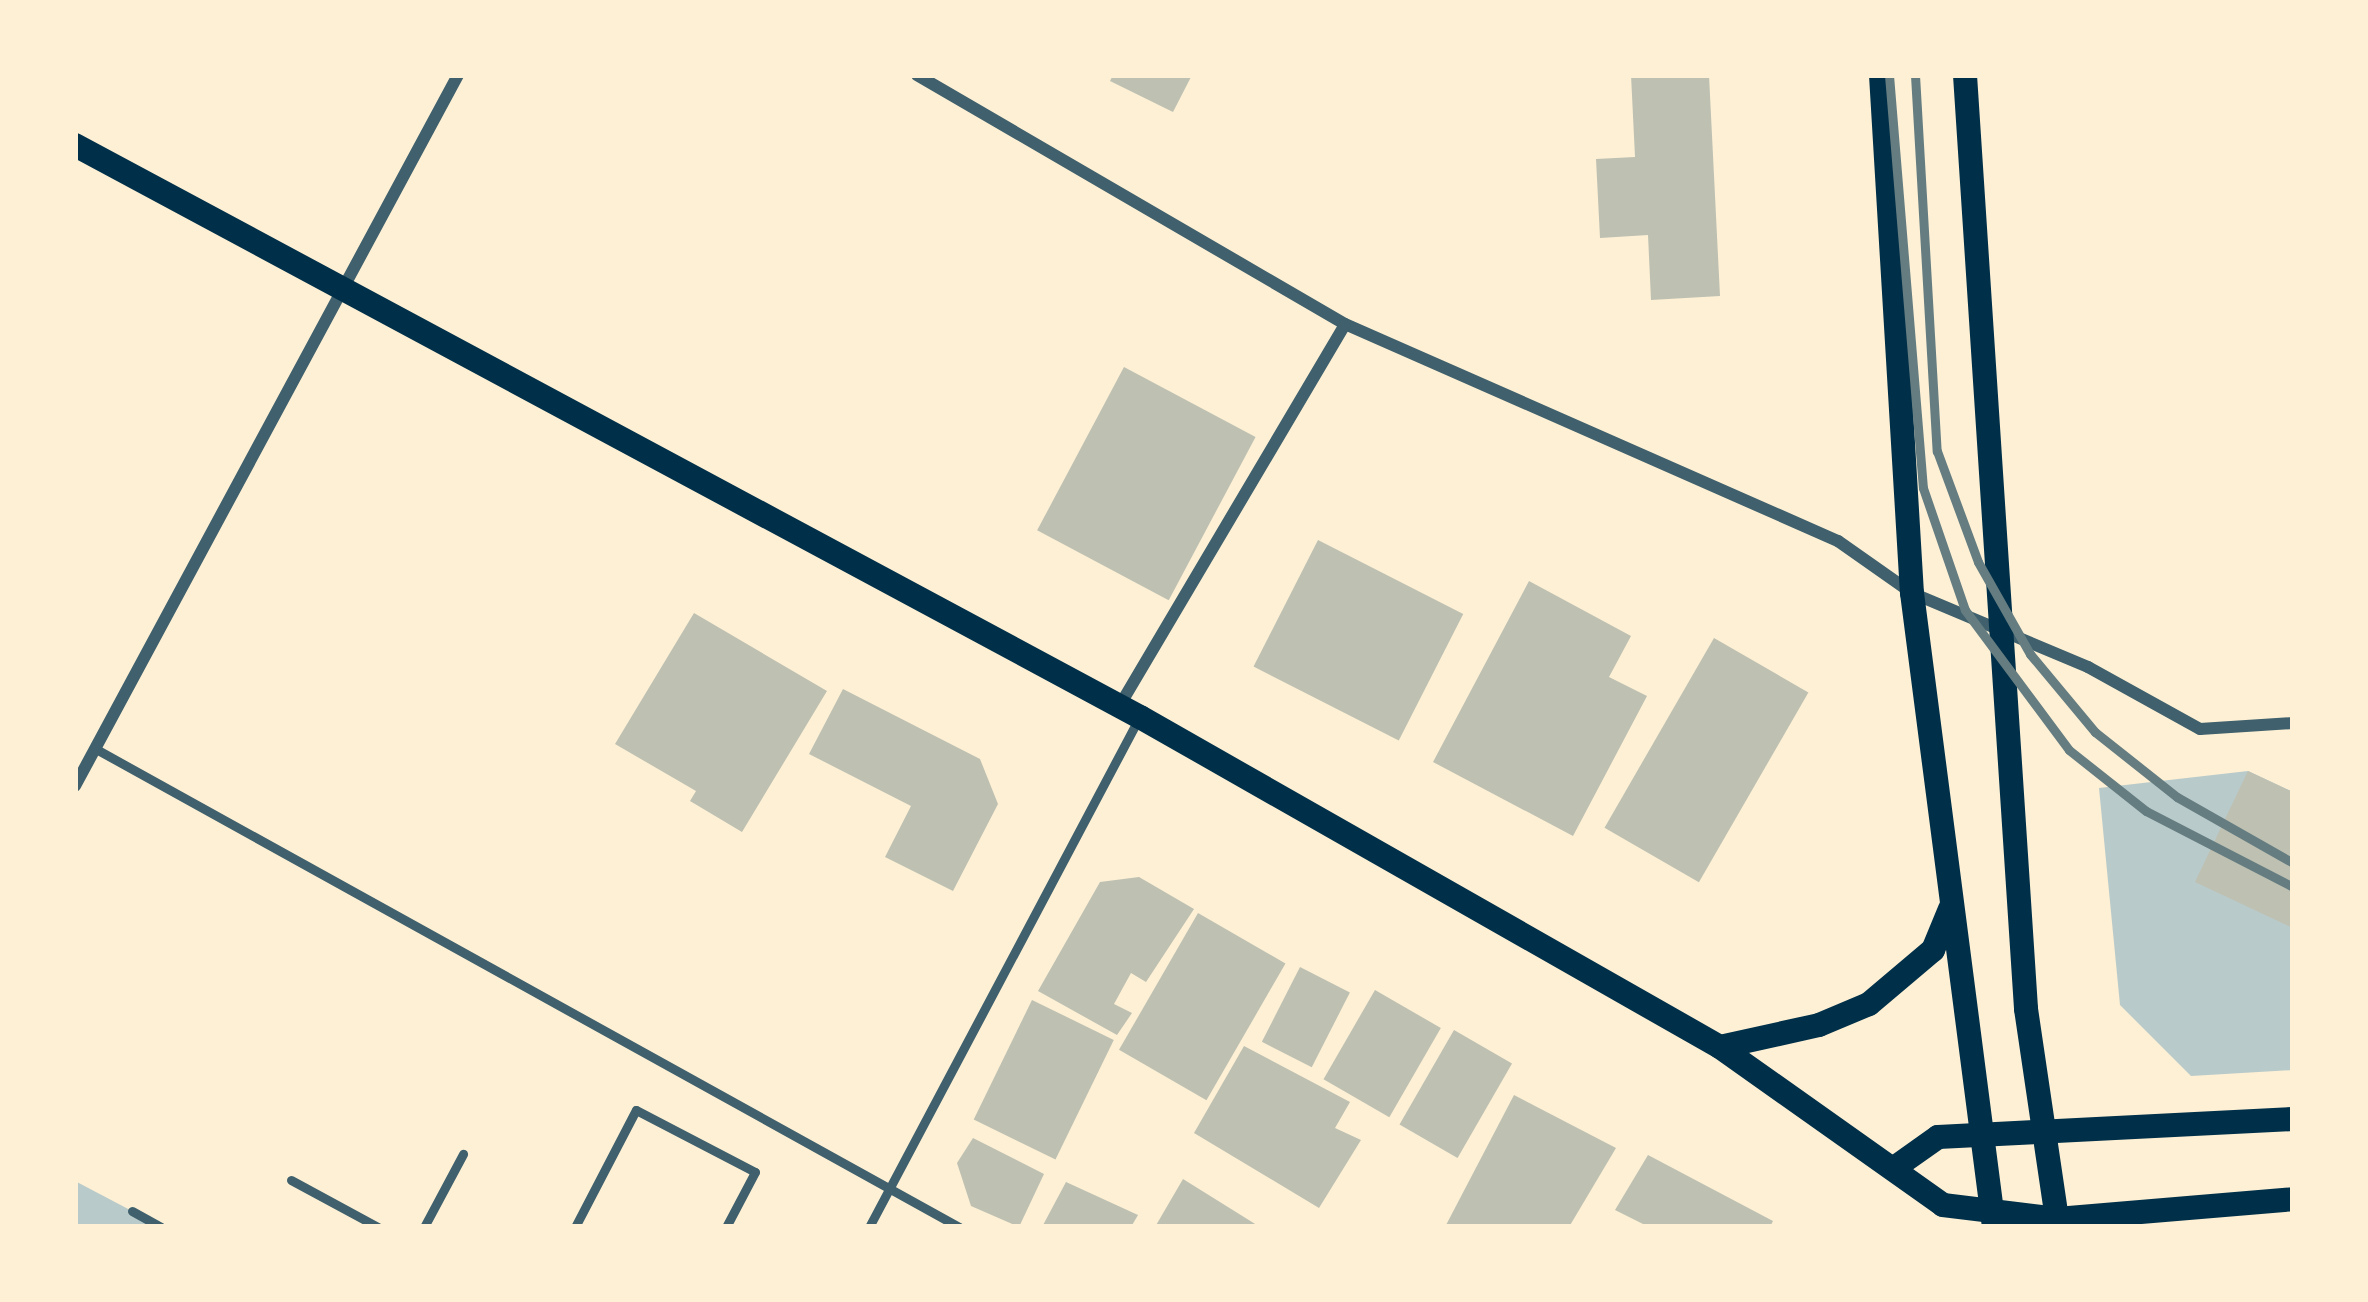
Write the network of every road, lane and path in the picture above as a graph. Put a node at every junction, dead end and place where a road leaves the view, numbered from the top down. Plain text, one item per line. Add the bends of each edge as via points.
1 (458, 75) edge
2 (917, 75) edge
3 (1881, 75) edge
4 (1965, 75) edge
5 (75, 145) edge
6 (346, 291) junction
7 (1345, 324) junction
8 (1912, 593) junction
9 (1996, 628) junction
10 (1129, 711) junction
11 (2293, 724) edge
12 (96, 749) junction
13 (75, 786) edge
14 (1952, 907) junction
15 (1720, 1047) junction
16 (2293, 1119) edge
17 (1981, 1137) junction
18 (2046, 1137) junction
19 (463, 1154) dead end
20 (1898, 1166) junction
21 (291, 1180) dead end
22 (889, 1190) junction
23 (2293, 1198) edge
24 (132, 1211) dead end
25 (1994, 1222) edge
26 (2057, 1223) edge
27 (161, 1227) edge
28 (378, 1227) edge
29 (424, 1227) edge
30 (575, 1227) edge
31 (726, 1227) edge
32 (869, 1227) edge
33 (959, 1227) edge

1 - 6 street
2 - 7 street
3 - 8 main road
4 - 9 main road
5 - 6 main road
6 - 10 main road
6 - 12 street
7 - 8 street via 1838,541
7 - 10 street
8 - 9 street
8 - 14 main road
9 - 11 street via 2200,729
9 - 18 main road via 2026,1009
10 - 15 main road
10 - 22 lane
12 - 13 street
12 - 22 lane
14 - 15 main road via 1933,950 1869,1004 1819,1025
14 - 17 main road
15 - 20 main road
16 - 18 main road
17 - 18 main road
17 - 20 main road via 1938,1137
17 - 25 main road
18 - 26 main road
19 - 29 lane
20 - 25 main road via 1943,1205
21 - 28 lane
22 - 32 lane
22 - 33 lane
23 - 26 main road
24 - 27 lane
25 - 26 main road
30 - 31 lane via 636,1110 755,1172

